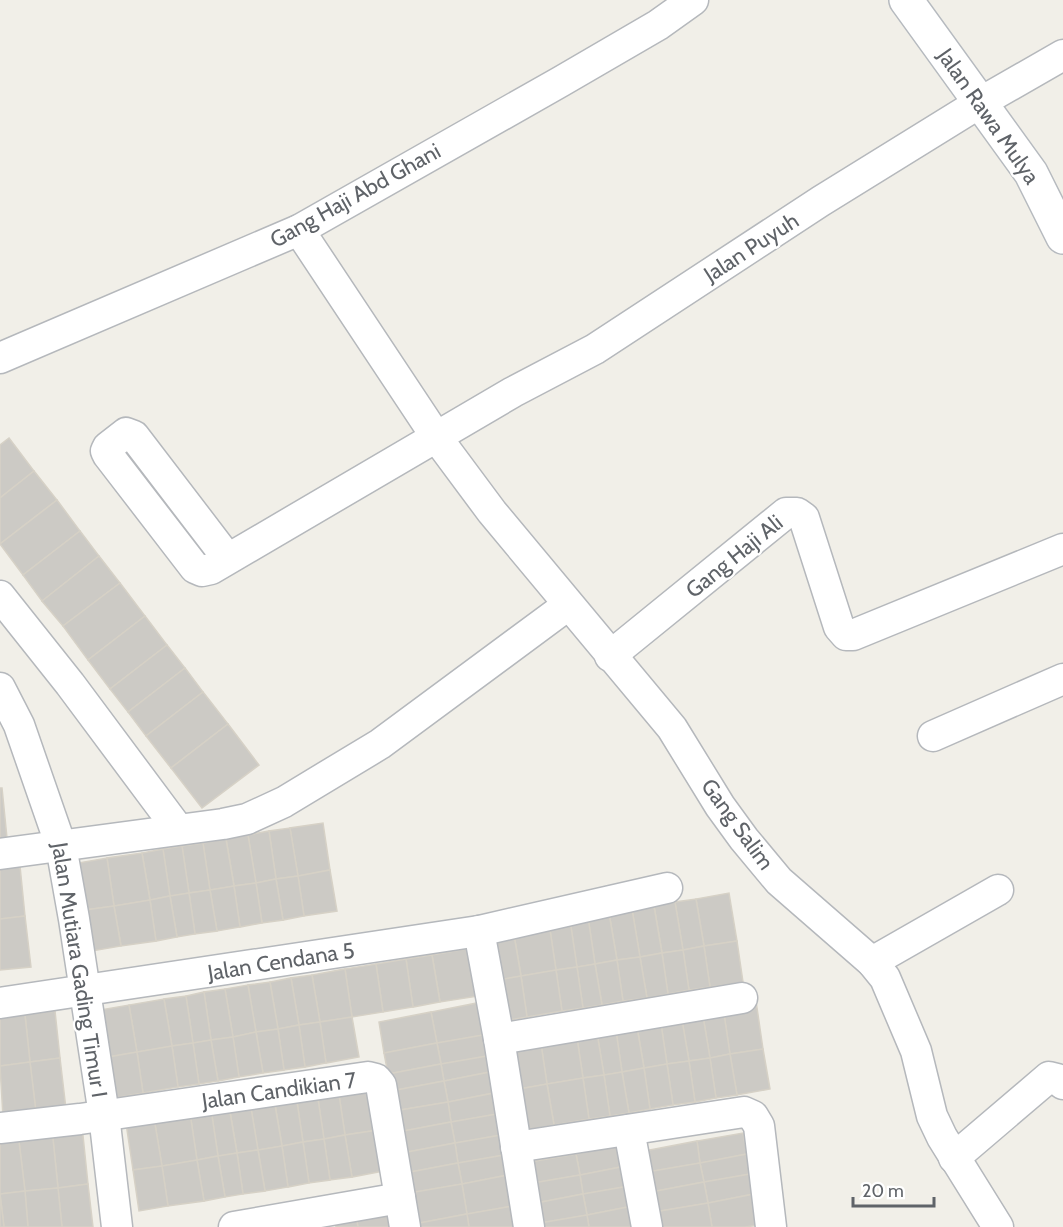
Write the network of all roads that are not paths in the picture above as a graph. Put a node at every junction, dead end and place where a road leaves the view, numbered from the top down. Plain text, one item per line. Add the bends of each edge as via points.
1 (693, 0) edge
2 (906, 0) edge
3 (1063, 55) edge
4 (981, 102) junction
5 (299, 230) junction
6 (1063, 237) edge
7 (0, 358) edge
8 (437, 438) junction
9 (1063, 549) edge
10 (228, 559) dead end
11 (0, 596) edge
12 (568, 605) junction
13 (610, 656) junction
14 (1061, 680) edge
15 (0, 688) edge
16 (10, 726) edge
17 (933, 736) dead end
18 (178, 829) junction
19 (61, 846) junction
20 (0, 854) edge
21 (667, 888) dead end
22 (998, 890) dead end
23 (479, 931) junction
24 (872, 962) junction
25 (84, 991) junction
26 (742, 998) dead end
27 (0, 1003) edge
28 (499, 1039) junction
29 (1063, 1084) edge
30 (104, 1115) junction
31 (0, 1128) edge
32 (629, 1130) junction
33 (516, 1147) junction
34 (954, 1158) junction
35 (403, 1213) edge
36 (117, 1227) edge
37 (234, 1227) edge
38 (529, 1227) edge
39 (647, 1227) edge
40 (771, 1227) edge
41 (998, 1227) edge

1 - 5 street, Gang Haji Abd Ghani via 658,25
2 - 4 main road, Jalan Rawa Mulya
3 - 4 street, Jalan Puyuh
4 - 6 main road, Jalan Rawa Mulya via 1031,173
4 - 8 street, Jalan Puyuh via 595,349
5 - 7 street, Gang Haji Abd Ghani
5 - 8 street, Gang Salim
8 - 10 street, Jalan Puyuh
8 - 12 street, Gang Salim
9 - 13 street, Gang Haji Ali via 846,635 839,627 804,518 786,513
11 - 18 street
12 - 13 street, Gang Salim
12 - 18 street via 380,744 284,802 247,819
13 - 24 street, Gang Salim via 672,728 720,806 779,881
14 - 17 street
15 - 16 street, Jalan Mutiara Gading Timur I
16 - 19 street, Jalan Mutiara Gading Timur I
18 - 19 street
19 - 20 street
19 - 25 street, Jalan Mutiara Gading Timur I
21 - 23 street, Jalan Cendana 5
22 - 24 street
23 - 25 street, Jalan Cendana 5
23 - 28 street
24 - 34 street, Gang Salim via 885,978 899,1010 916,1052 932,1116
25 - 27 street, Jalan Cendana 5
25 - 30 street, Jalan Mutiara Gading Timur I
26 - 28 street
28 - 33 street
29 - 34 street via 1049,1077
30 - 31 street
30 - 35 street, Jalan Candikian 7 via 368,1077 376,1079 381,1085
30 - 36 street, Jalan Mutiara Gading Timur I
32 - 33 street
32 - 39 street
32 - 40 street via 744,1112 753,1116 759,1126
33 - 38 street
34 - 41 street, Gang Salim
35 - 37 street

